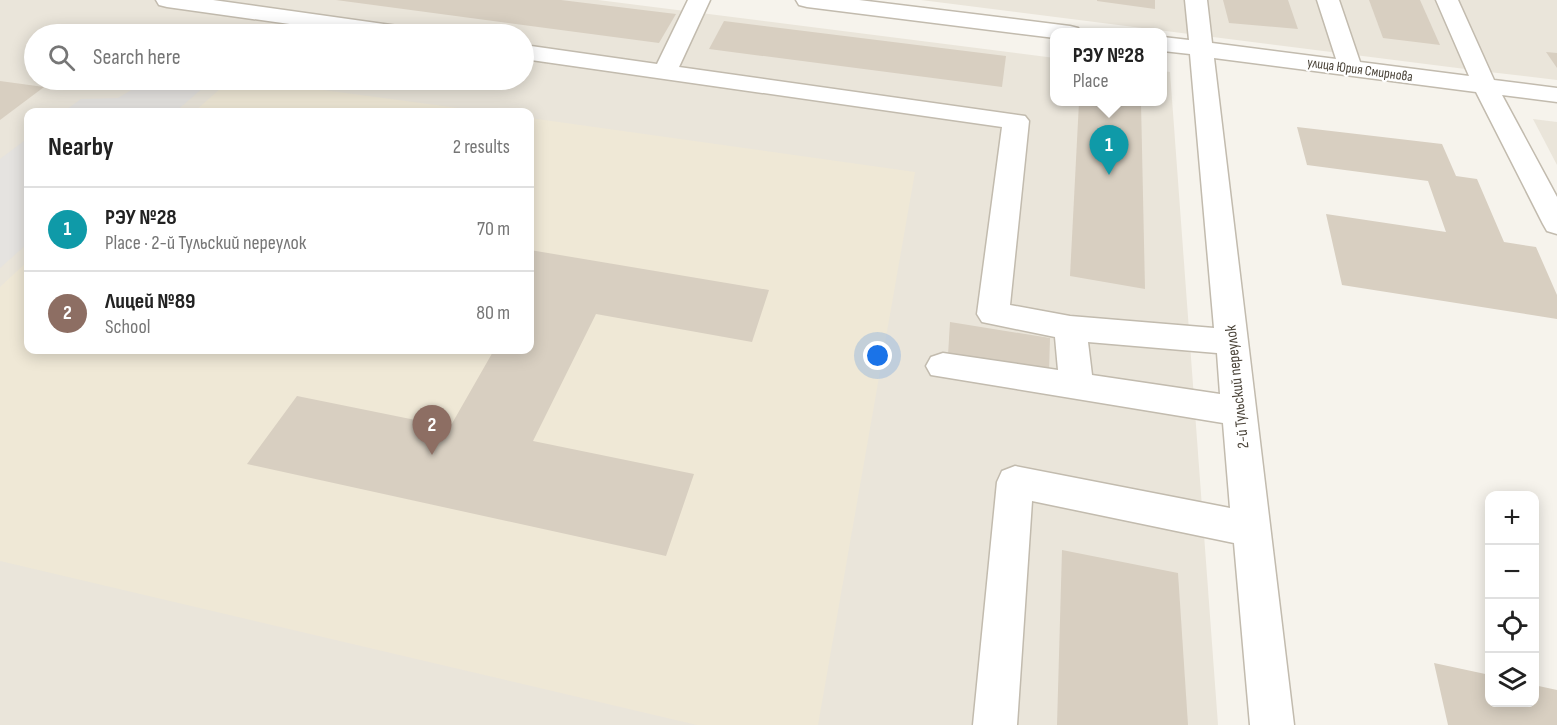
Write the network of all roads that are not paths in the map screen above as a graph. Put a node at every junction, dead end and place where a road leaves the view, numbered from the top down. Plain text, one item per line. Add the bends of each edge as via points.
1 (167, 0) edge
2 (699, 0) edge
3 (807, 0) edge
4 (1196, 0) edge
5 (1328, 0) edge
6 (1447, 0) edge
7 (886, 5) edge
8 (335, 24) edge
9 (1050, 30) edge
10 (1167, 45) edge
11 (1200, 49) junction
12 (534, 53) edge
13 (1350, 67) junction
14 (665, 72) junction
15 (1485, 86) junction
16 (1557, 95) edge
17 (1557, 224) edge
18 (1070, 328) junction
19 (1231, 342) junction
20 (943, 366) dead end
21 (1077, 386) junction
22 (1238, 411) junction
23 (1251, 529) junction
24 (995, 725) edge
25 (1272, 725) edge

1 - 8 street
2 - 14 street
3 - 7 street
4 - 11 street, 2-й Тульский переулок
5 - 13 street
6 - 15 street
7 - 9 street
10 - 11 street, улица Юрия Смирнова
11 - 13 street, улица Юрия Смирнова
11 - 19 street, 2-й Тульский переулок
12 - 14 street
13 - 15 street, улица Юрия Смирнова
14 - 18 street via 1016,121 993,314
15 - 16 street, улица Юрия Смирнова
15 - 17 street
18 - 19 street
18 - 21 street
19 - 22 street, 2-й Тульский переулок
20 - 21 street
21 - 22 street
22 - 23 street, 2-й Тульский переулок
23 - 24 street via 1015,482
23 - 25 street, 2-й Тульский переулок

